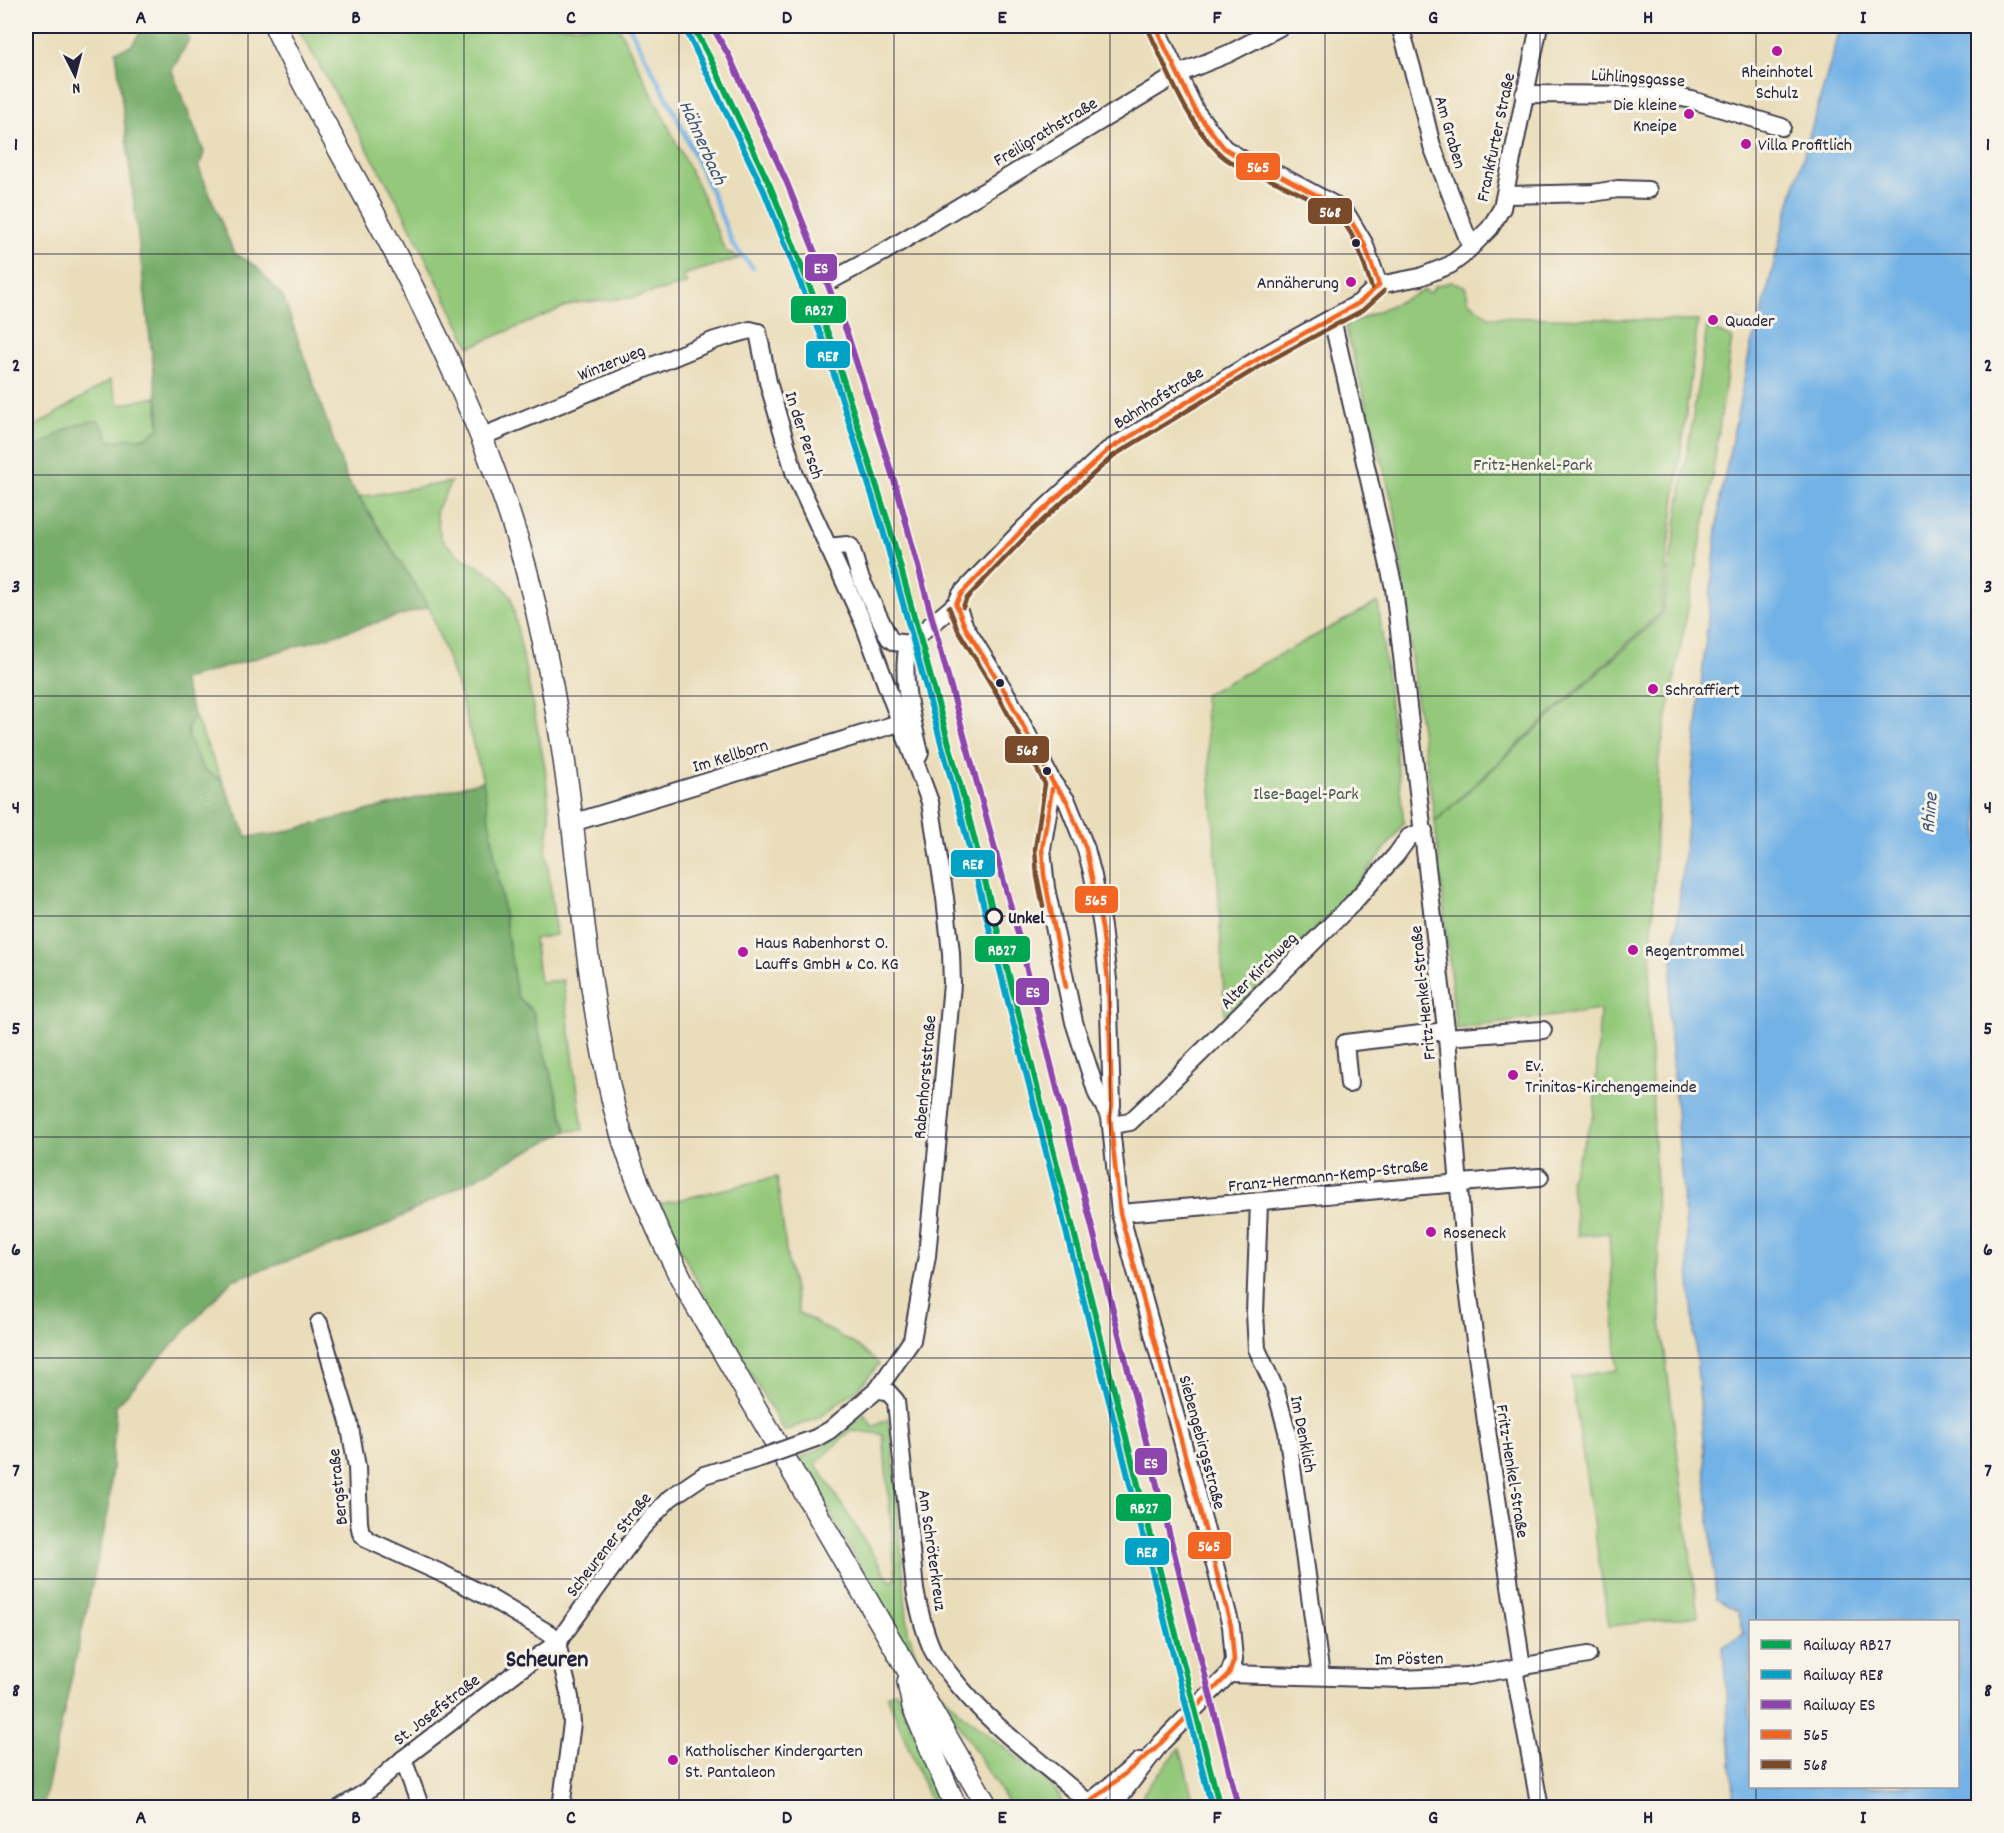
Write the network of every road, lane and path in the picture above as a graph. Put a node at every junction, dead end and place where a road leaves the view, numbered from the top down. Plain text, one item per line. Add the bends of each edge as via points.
1 (275, 26) edge
2 (1155, 26) edge
3 (1282, 26) edge
4 (1400, 26) edge
5 (1539, 26) edge
6 (1178, 74) junction
7 (1524, 94) junction
8 (1782, 127) dead end
9 (1648, 190) dead end
10 (1506, 195) junction
11 (1470, 247) junction
12 (834, 279) dead end
13 (1379, 285) junction
14 (1332, 319) junction
15 (758, 332) joint
16 (481, 437) junction
17 (828, 547) junction
18 (956, 604) junction
19 (908, 644) junction
20 (899, 723) junction
21 (914, 762) junction
22 (1053, 783) junction
23 (572, 823) junction
24 (1424, 831) junction
25 (1543, 1030) dead end
26 (1447, 1034) junction
27 (1349, 1084) dead end
28 (1111, 1121) junction
29 (1540, 1177) dead end
30 (1459, 1182) junction
31 (1259, 1202) junction
32 (1120, 1213) junction
33 (319, 1323) dead end
34 (878, 1389) junction
35 (558, 1642) junction
36 (1588, 1655) dead end
37 (904, 1664) junction
38 (1518, 1668) junction
39 (1229, 1674) junction
40 (1321, 1676) junction
41 (1155, 1749) junction
42 (403, 1759) junction
43 (1089, 1806) edge
44 (340, 1808) edge
45 (422, 1808) edge
46 (561, 1808) edge
47 (956, 1808) edge
48 (988, 1808) edge
49 (1111, 1808) edge
50 (1540, 1808) edge

1 - 16 main road via 438,336
2 - 6 street
3 - 6 street, Freiligrathstraße
4 - 11 street, Am Graben via 1432,146
5 - 7 street, Frankfurter Straße
6 - 12 street, Freiligrathstraße
6 - 13 street via 1196,112 1224,148 1333,204 1348,216 1364,243
7 - 8 street, Lühlingsgasse via 1667,95
7 - 10 street, Frankfurter Straße
9 - 10 street
10 - 11 street, Frankfurter Straße via 1497,218
11 - 13 street, Bahnhofstraße via 1450,265 1420,277
13 - 14 street, Bahnhofstraße
14 - 18 street, Bahnhofstraße via 1108,450 1025,527
14 - 24 street, Fritz-Henkel-Straße via 1394,588
15 - 16 street, Winzerweg via 750,330 715,340
15 - 17 street, In der Persch via 795,475
16 - 23 main road via 511,520 538,619
17 - 19 street via 851,547 860,577 889,638
17 - 20 street, In der Persch via 863,622
18 - 19 street, Bahnhofstraße
18 - 22 street, Siebengebirgsstraße via 965,627 1007,695
19 - 21 street, Rabenhorststraße via 905,677 920,753
20 - 21 street, Rabenhorststraße
20 - 23 street, Im Kellborn
21 - 34 street, Rabenhorststraße via 930,802 945,898 952,984 927,1256 914,1330 912,1340
22 - 28 street, Siebengebirgsstraße via 1067,801 1094,876 1108,980
22 - 28 street, Siebengebirgsstraße via 1042,849 1044,875 1074,1022 1097,1094
23 - 37 main road via 588,969 601,1045 620,1129 648,1209 686,1288
24 - 26 street, Fritz-Henkel-Straße
24 - 28 street, Alter Kirchweg via 1408,837 1352,904 1130,1122
25 - 26 street
26 - 27 street via 1345,1043
26 - 30 street, Fritz-Henkel-Straße
28 - 32 street, Siebengebirgsstraße
29 - 30 street, Franz-Hermann-Kemp-Straße
30 - 31 street, Franz-Hermann-Kemp-Straße
30 - 38 street, Fritz-Henkel-Straße via 1469,1297
31 - 32 street, Franz-Hermann-Kemp-Straße
31 - 40 street, Im Denklich via 1254,1313 1257,1349 1276,1391 1287,1431
32 - 39 street, Siebengebirgsstraße via 1231,1626 1234,1659
33 - 35 street, Bergstraße via 349,1422 362,1533 368,1540 490,1598
34 - 35 street, Scheurener Straße, bridge via 816,1438 704,1476 670,1498 638,1532
34 - 43 street, Am Schröterkreuz via 888,1392 896,1401 915,1590 934,1653 990,1719
35 - 42 street, St. Josefstraße
35 - 46 street via 572,1723
36 - 38 street, Im Pösten
37 - 47 main road via 913,1707
37 - 48 main road
38 - 40 street, Im Pösten via 1468,1676 1402,1679
38 - 50 street, Fritz-Henkel-Straße
39 - 40 street, Im Pösten
39 - 41 street
41 - 43 street
41 - 49 street
42 - 44 street, St. Josefstraße via 366,1792
42 - 45 street

